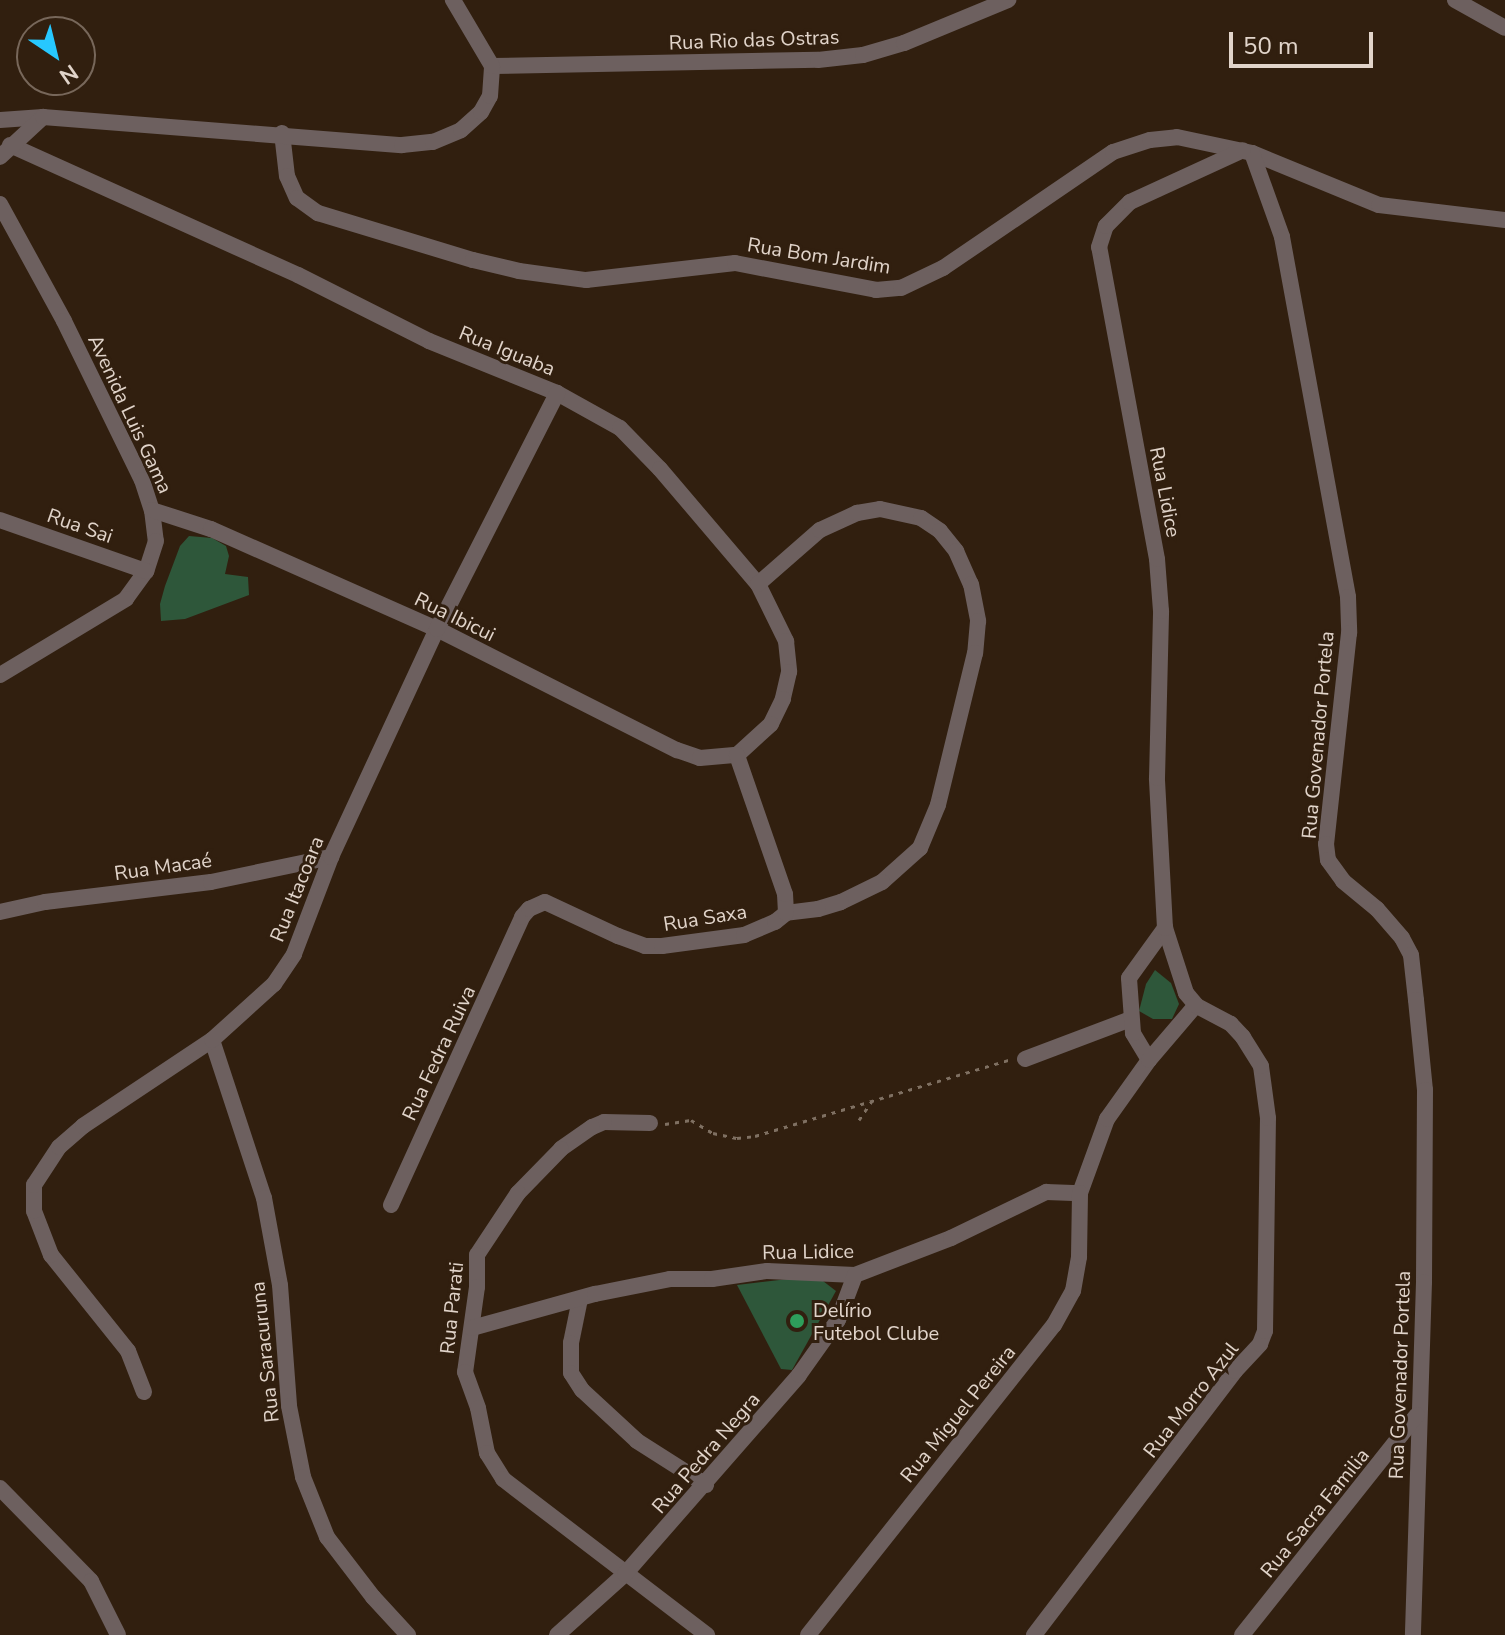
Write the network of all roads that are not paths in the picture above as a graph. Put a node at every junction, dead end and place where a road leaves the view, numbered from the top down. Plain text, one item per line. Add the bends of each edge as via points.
1 (453, 0) edge
2 (1008, 0) edge
3 (1455, 0) edge
4 (1505, 28) edge
5 (492, 66) junction
6 (43, 117) junction
7 (0, 120) edge
8 (282, 133) junction
9 (5, 151) edge
10 (1247, 151) junction
11 (0, 204) edge
12 (1505, 220) edge
13 (557, 393) junction
14 (152, 510) junction
15 (0, 520) edge
16 (146, 571) junction
17 (758, 584) junction
18 (437, 629) junction
19 (0, 675) edge
20 (737, 755) junction
21 (331, 857) junction
22 (0, 912) edge
23 (786, 913) junction
24 (522, 917) joint
25 (1165, 928) junction
26 (1191, 999) junction
27 (1131, 1019) junction
28 (212, 1040) junction
29 (1025, 1059) road end
30 (1149, 1060) junction
31 (650, 1123) road end
32 (1080, 1193) junction
33 (391, 1205) dead end
34 (855, 1275) junction
35 (580, 1299) junction
36 (472, 1328) junction
37 (144, 1392) dead end
38 (1417, 1415) junction
39 (706, 1485) junction
40 (0, 1488) edge
41 (625, 1574) junction
42 (118, 1635) edge
43 (408, 1635) edge
44 (557, 1635) edge
45 (707, 1635) edge
46 (808, 1635) edge
47 (1034, 1635) edge
48 (1242, 1635) edge
49 (1413, 1635) edge

1 - 5 street
2 - 5 street, Rua Rio das Ostras via 904,43 848,57
3 - 4 street
5 - 8 street via 490,96 481,112 461,130 433,142 402,145
6 - 7 street
6 - 8 street
6 - 9 street
8 - 10 street, Rua Bom Jardim via 287,176 304,206 473,260 586,280 735,263 876,290 901,288 943,268 1113,152 1177,137
9 - 13 street, Rua Iguaba via 298,275 429,341
10 - 12 street, Rua Bom Jardim via 1370,202
10 - 25 street, Rua Lidice via 1130,202 1106,226 1099,247 1157,559 1157,778
10 - 38 street, Rua Govenador Portela via 1282,237 1348,597 1328,860 1343,881 1392,924 1411,955 1425,1090
11 - 14 street, Avenida Luis Gama via 64,321
13 - 17 street, Rua Iguaba via 620,428
13 - 18 street, Rua Itacoara
14 - 16 street, Avenida Luis Gama via 156,541
14 - 18 street, Rua Ibicui via 211,529
15 - 16 street, Rua Sai
16 - 19 street, Avenida Luis Gama via 126,599
17 - 20 street, Rua Iguaba via 786,641 789,672 771,724
17 - 23 street via 820,530 880,509 921,518 940,531 971,584 978,621 938,805 920,848 882,882 841,902
18 - 20 street, Rua Ibicui via 677,750 700,758
18 - 21 street, Rua Itacoara
20 - 23 street via 785,894
21 - 22 street, Rua Macaé via 211,882
21 - 28 street, Rua Itacoara via 294,954 281,974
23 - 24 street, Rua Saxa via 744,935 662,946 618,936 545,902
24 - 33 street, Rua Fedra Ruiva
25 - 26 street, Rua Lidice
25 - 27 street via 1129,978
26 - 30 street
26 - 47 street, Rua Morro Azul via 1231,1024 1261,1066 1268,1118 1265,1331
27 - 29 street
27 - 30 street
28 - 37 street, Rua Itacoara via 83,1126 59,1147 34,1185 34,1211 51,1255 128,1351
28 - 43 street, Rua Saracuruna via 264,1198 280,1285 289,1406 303,1477 327,1537
30 - 32 street via 1107,1119
31 - 36 street, Rua Parati via 604,1122 592,1127 561,1149 518,1193 477,1255
32 - 34 street, Rua Lidice via 1046,1192 951,1238
32 - 46 street, Rua Miguel Pereira via 1073,1291 1054,1325
34 - 35 street, Rua Lidice via 767,1271 670,1279
34 - 39 street, Rua Pedra Negra via 838,1320 799,1375
35 - 36 street, Rua Lidice
35 - 39 street via 571,1373 582,1390 637,1441
36 - 41 street, Rua Parati via 465,1372 487,1453 503,1479
38 - 48 street, Rua Sacra Familia
38 - 49 street, Rua Govenador Portela
39 - 41 street, Rua Pedra Negra
40 - 42 street via 91,1581
41 - 44 street, Rua Pedra Negra
41 - 45 street, Rua Parati

